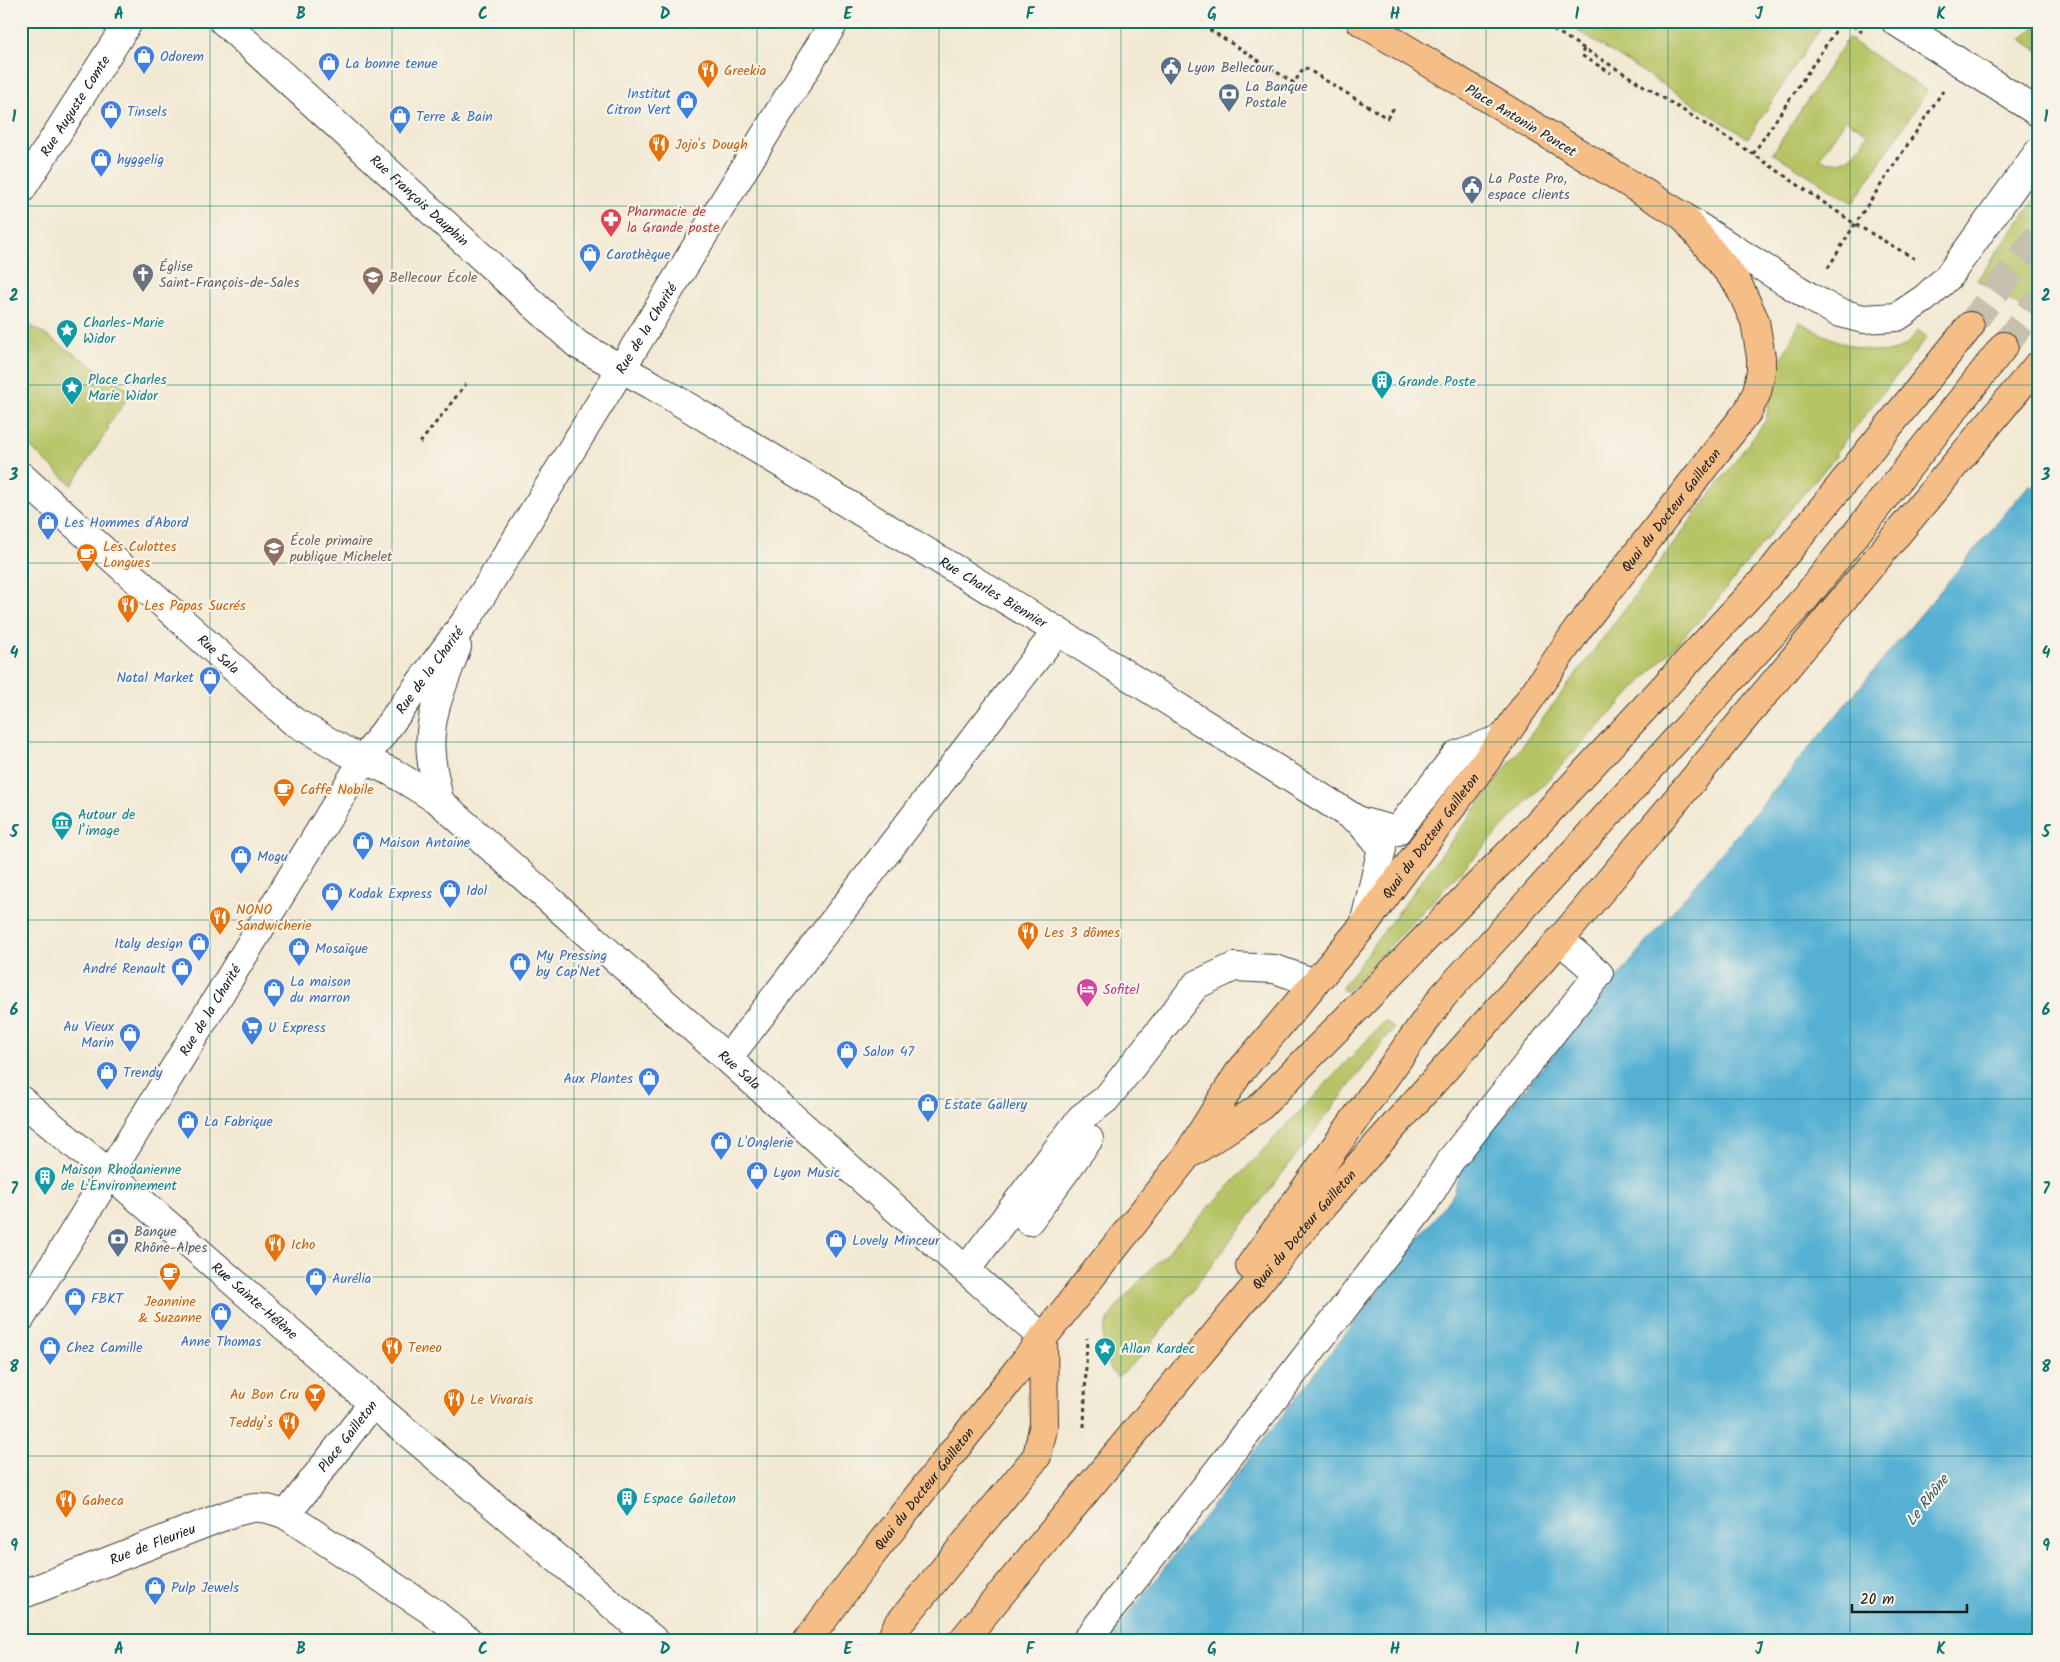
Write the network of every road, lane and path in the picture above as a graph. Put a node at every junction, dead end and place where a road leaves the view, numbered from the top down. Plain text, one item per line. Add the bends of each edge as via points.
1 (129, 21) edge
2 (223, 21) edge
3 (834, 21) edge
4 (1196, 21) edge
5 (1360, 21) edge
6 (1540, 21) edge
7 (1842, 21) edge
8 (1895, 21) edge
9 (1584, 49) junction
10 (1611, 73) dead end
11 (1945, 88) dead end
12 (1395, 106) dead end
13 (2039, 113) edge
14 (2039, 151) edge
15 (1753, 154) junction
16 (21, 190) edge
17 (1682, 216) junction
18 (1854, 224) junction
19 (1920, 261) dead end
20 (1826, 271) dead end
21 (1970, 326) tunnel mouth
22 (2004, 346) tunnel mouth
23 (2036, 367) dead end
24 (622, 370) junction
25 (466, 384) dead end
26 (420, 443) dead end
27 (21, 476) edge
28 (468, 618) junction
29 (1057, 631) junction
30 (1503, 738) junction
31 (364, 759) junction
32 (439, 801) junction
33 (1359, 821) junction
34 (1364, 925) junction
35 (1560, 940) junction
36 (1315, 983) junction
37 (728, 1058) junction
38 (1106, 1099) junction
39 (21, 1100) edge
40 (1186, 1157) junction
41 (110, 1174) junction
42 (1028, 1221) dead end
43 (966, 1270) junction
44 (21, 1318) edge
45 (1088, 1332) dead end
46 (1043, 1338) junction
47 (372, 1403) junction
48 (1084, 1427) dead end
49 (1117, 1453) junction
50 (286, 1515) junction
51 (21, 1595) edge
52 (467, 1640) edge
53 (655, 1641) edge
54 (807, 1641) edge
55 (890, 1641) edge
56 (962, 1641) edge
57 (1086, 1641) edge

1 - 16 street, Rue Auguste Comte
2 - 24 street, Rue François Dauphin via 578,345
3 - 24 street, Rue de la Charité
4 - 12 path via 1294,83 1304,67 1387,118
5 - 17 main road, Place Antonin Poncet
6 - 9 path
7 - 15 path
8 - 13 street
9 - 10 path via 1581,55
9 - 15 path
11 - 18 path
14 - 17 street via 1948,277 1897,317 1863,319 1837,312
15 - 18 path
17 - 30 main road, Quai du Docteur Gailleton via 1738,284 1755,321 1761,357 1757,392 1748,411 1578,629
18 - 19 path
18 - 20 path
21 - 40 main road, Quai du Docteur Gailleton via 1770,572 1524,838 1259,1108
22 - 49 main road, Quai du Docteur Gailleton via 1806,596 1443,996
23 - 35 main road, Quai du Docteur Gailleton
24 - 28 street, Rue de la Charité
24 - 29 street, Rue Charles Biennier via 652,385
25 - 26 path
27 - 31 street, Rue Sala via 293,721
28 - 31 street, Rue de la Charité
28 - 32 street via 431,726 431,754
29 - 33 street, Rue Charles Biennier
29 - 37 street
30 - 33 street, Rue Charles Biennier via 1456,755 1397,831
30 - 34 main road, Quai du Docteur Gailleton
31 - 32 street, Rue Sala
31 - 41 street, Rue de la Charité
32 - 37 street, Rue Sala
33 - 34 street, Rue Charles Biennier via 1382,848
34 - 36 main road, Quai du Docteur Gailleton
35 - 49 main road, Quai du Docteur Gailleton via 1311,1219
35 - 57 street via 1599,974 1450,1161 1422,1207
36 - 38 street via 1275,969 1234,967 1196,985
36 - 40 main road, Quai du Docteur Gailleton via 1238,1074
37 - 43 street, Rue Sala
38 - 42 street via 1094,1132
38 - 43 street via 1081,1118
39 - 41 street, Rue Sainte-Hélène
40 - 46 main road, Quai du Docteur Gailleton
41 - 44 street, Rue de la Charité
41 - 47 street, Rue Sainte-Hélène
43 - 46 street, Rue Sala
45 - 48 path
46 - 54 main road, Quai du Docteur Gailleton
46 - 55 main road via 1044,1424 1037,1456 897,1626
47 - 50 street, Place Gailleton
47 - 53 street, Place Gailleton
49 - 56 main road, Quai du Docteur Gailleton
50 - 51 street, Rue de Fleurieu via 266,1507 248,1508
50 - 52 street via 430,1610

